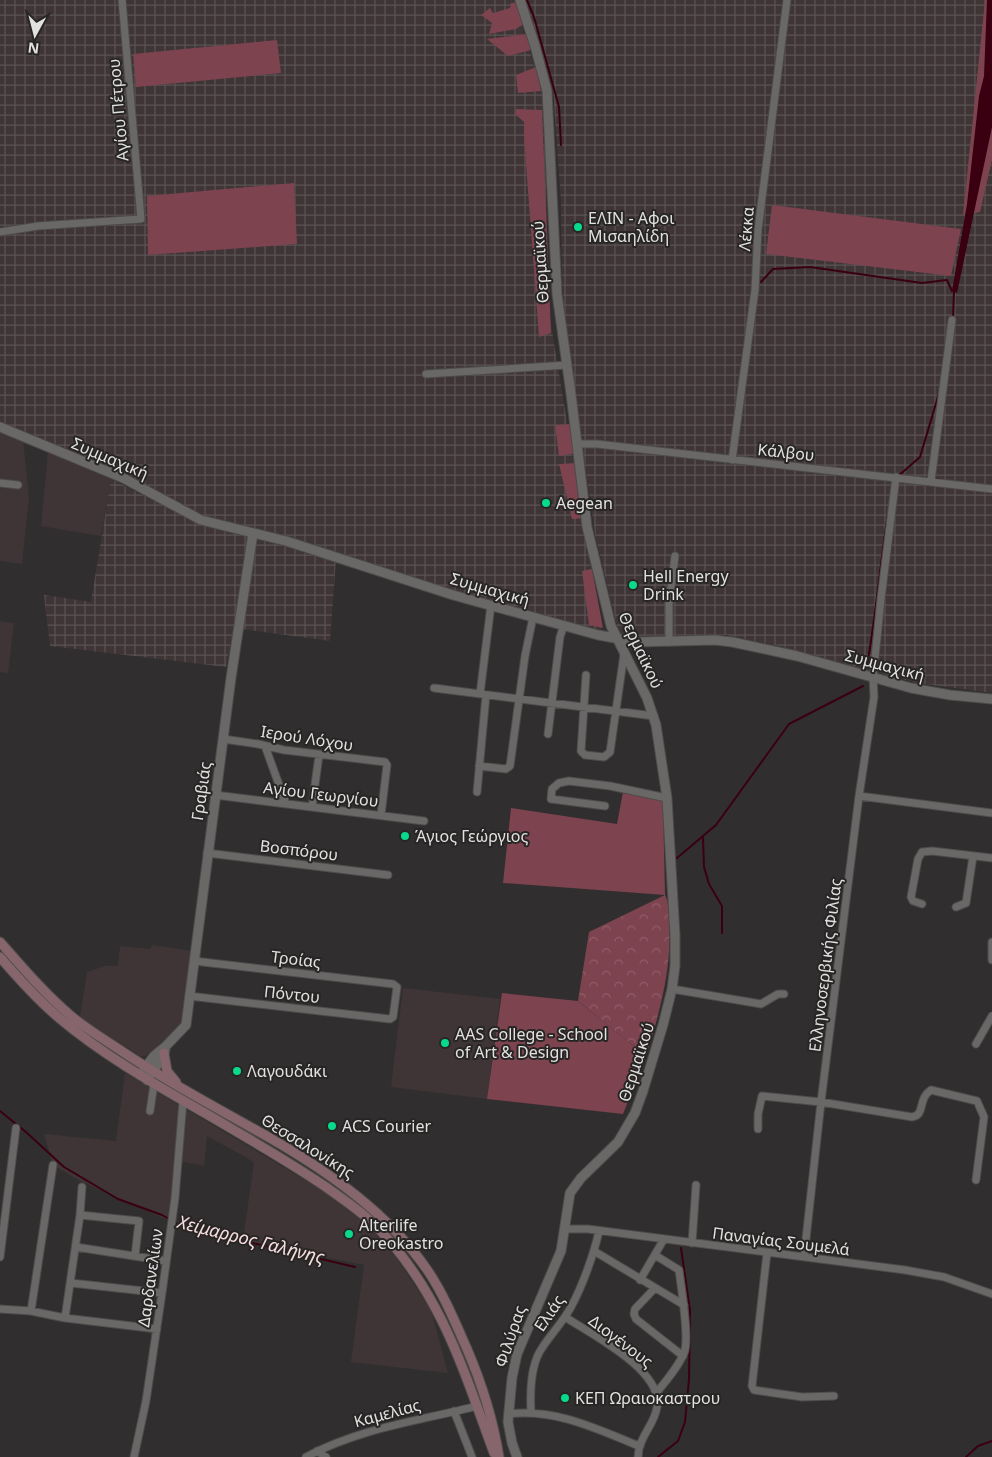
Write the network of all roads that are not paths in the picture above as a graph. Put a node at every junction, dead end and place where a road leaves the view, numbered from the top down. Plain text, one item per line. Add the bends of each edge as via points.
1 (122, 0) edge
2 (520, 0) edge
3 (787, 0) edge
4 (0, 232) edge
5 (952, 320) dead end
6 (566, 365) junction
7 (426, 374) dead end
8 (0, 427) edge
9 (577, 444) junction
10 (732, 460) junction
11 (896, 477) junction
12 (931, 481) junction
13 (0, 483) edge
14 (18, 485) dead end
15 (992, 489) edge
16 (254, 532) junction
17 (675, 556) dead end
18 (491, 605) junction
19 (533, 617) junction
20 (564, 625) junction
21 (616, 640) junction
22 (669, 642) junction
23 (624, 654) junction
24 (586, 675) dead end
25 (873, 678) junction
26 (434, 688) dead end
27 (483, 694) junction
28 (519, 699) junction
29 (992, 699) edge
30 (552, 704) junction
31 (584, 707) junction
32 (616, 712) junction
33 (654, 716) junction
34 (548, 734) dead end
35 (223, 739) junction
36 (265, 746) junction
37 (319, 755) junction
38 (478, 766) junction
39 (477, 792) dead end
40 (215, 795) junction
41 (859, 796) junction
42 (667, 798) junction
43 (286, 804) junction
44 (605, 806) dead end
45 (312, 807) junction
46 (992, 813) edge
47 (381, 815) junction
48 (424, 820) dead end
49 (207, 853) junction
50 (973, 856) junction
51 (992, 858) edge
52 (388, 875) dead end
53 (922, 904) dead end
54 (956, 907) dead end
55 (0, 942) edge
56 (992, 942) edge
57 (0, 957) edge
58 (992, 960) edge
59 (194, 961) junction
60 (672, 989) junction
61 (784, 994) dead end
62 (189, 996) junction
63 (992, 1016) edge
64 (392, 1018) joint
65 (976, 1044) dead end
66 (165, 1050) junction
67 (150, 1069) junction
68 (147, 1079) junction
69 (181, 1088) junction
70 (183, 1101) junction
71 (821, 1102) junction
72 (150, 1111) dead end
73 (16, 1128) dead end
74 (758, 1129) dead end
75 (53, 1165) dead end
76 (976, 1180) dead end
77 (696, 1185) dead end
78 (82, 1187) dead end
79 (80, 1215) junction
80 (564, 1229) junction
81 (599, 1231) junction
82 (664, 1239) junction
83 (692, 1244) junction
84 (76, 1248) junction
85 (594, 1251) junction
86 (767, 1253) junction
87 (655, 1254) junction
88 (135, 1256) junction
89 (0, 1257) edge
90 (804, 1257) junction
91 (166, 1261) junction
92 (640, 1280) junction
93 (71, 1283) junction
94 (655, 1288) junction
95 (162, 1294) junction
96 (992, 1294) edge
97 (684, 1305) junction
98 (0, 1308) edge
99 (32, 1311) junction
100 (565, 1317) junction
101 (65, 1318) junction
102 (157, 1329) junction
103 (683, 1356) junction
104 (657, 1392) junction
105 (834, 1396) dead end
106 (477, 1406) junction
107 (454, 1412) junction
108 (531, 1412) junction
109 (508, 1414) junction
110 (639, 1446) junction
111 (317, 1451) junction
112 (134, 1457) edge
113 (306, 1457) edge
114 (326, 1457) edge
115 (472, 1457) edge
116 (497, 1457) edge
117 (517, 1457) edge
118 (638, 1457) edge

1 - 4 street, Αγίου Πέτρου via 141,219
2 - 6 street, Θερμαϊκού via 548,97 556,285
3 - 10 street, Λέκκα via 758,230 756,290
5 - 12 street
6 - 7 street
6 - 9 street, Θερμαϊκού
8 - 16 street, Συμμαχική via 136,484 192,516
9 - 10 street, Κάλβου
9 - 21 street, Θερμαϊκού via 587,527
10 - 11 street, Κάλβου
11 - 12 street, Κάλβου
11 - 25 street, Ελληνοσερβικής Φιλίας
12 - 15 street, Κάλβου
13 - 14 street
16 - 18 street, Συμμαχική
16 - 35 street, Γραβιάς
17 - 22 street via 669,604
18 - 19 street, Συμμαχική
18 - 27 street
19 - 20 street, Συμμαχική
19 - 28 street
20 - 21 street, Συμμαχική
20 - 30 street
21 - 22 street, Συμμαχική
21 - 23 street, Θερμαϊκού
22 - 25 street, Συμμαχική via 715,640 739,643
23 - 32 street
23 - 33 street, Θερμαϊκού
24 - 31 street
25 - 29 street, Συμμαχική via 925,692
25 - 41 street, Ελληνοσερβικής Φιλίας via 874,697
26 - 27 street
27 - 28 street
27 - 38 street
28 - 30 street
28 - 38 street via 510,766
30 - 31 street
30 - 34 street
31 - 32 street
31 - 32 street via 581,751 601,758 610,752
32 - 33 street
33 - 42 street, Θερμαϊκού
35 - 36 street, Ιερού Λόχου
35 - 40 street, Γραβιάς
36 - 37 street, Ιερού Λόχου
36 - 43 street
37 - 45 street
37 - 47 street, Ιερού Λόχου via 385,762
38 - 39 street
40 - 43 street, Αγίου Γεωργίου
40 - 49 street, Γραβιάς
41 - 46 street
41 - 71 street, Ελληνοσερβικής Φιλίας
42 - 44 street via 570,781 558,783 552,789 551,800
42 - 60 street, Θερμαϊκού via 676,935
43 - 45 street, Αγίου Γεωργίου
45 - 47 street, Αγίου Γεωργίου
47 - 48 street, Αγίου Γεωργίου
49 - 52 street, Βοσπόρου
49 - 59 street, Γραβιάς
50 - 51 street
50 - 53 street via 922,852 911,897
50 - 54 street via 966,903
55 - 67 main road, Θεσσαλονίκης via 70,1016
56 - 58 street
57 - 68 main road, Θεσσαλονίκης via 57,1016
59 - 62 street, Γραβιάς
59 - 64 street, Τροίας via 395,984
60 - 61 street via 761,1004
60 - 80 street, Θερμαϊκού via 635,1113 618,1142 573,1187 568,1198
62 - 64 street, Πόντου
62 - 66 street, Γραβιάς via 186,1025
63 - 65 street
66 - 67 street, Γραβιάς via 162,1060
66 - 69 main road via 167,1071
67 - 68 street, Γραβιάς
67 - 69 main road, Θεσσαλονίκης
68 - 70 main road, Θεσσαλονίκης
68 - 72 street
69 - 116 main road, Θεσσαλονίκης via 343,1185 400,1237 428,1271 452,1313 486,1398
70 - 91 street, Δαρδανελίων
70 - 106 main road, Θεσσαλονίκης via 293,1165 342,1198 378,1228 414,1272 436,1309 463,1366
71 - 74 street via 762,1096
71 - 76 street via 912,1117 920,1113 924,1095 931,1090 977,1101 984,1117
71 - 90 street, Ελληνοσερβικής Φιλίας
73 - 89 street
75 - 99 street
77 - 83 street
78 - 79 street
79 - 84 street
79 - 88 street via 139,1221
80 - 81 street, Παναγίας Σουμελά
80 - 109 street, Φιλύρας via 557,1261 517,1354
81 - 82 street, Παναγίας Σουμελά
81 - 85 street, Ελιάς
82 - 83 street, Παναγίας Σουμελά
82 - 87 street
83 - 86 street, Παναγίας Σουμελά
84 - 88 street
84 - 93 street
85 - 92 street
85 - 100 street, Ελιάς
86 - 90 street, Παναγίας Σουμελά
86 - 105 street via 752,1386 754,1390 802,1397
87 - 92 street
87 - 97 street via 679,1270
88 - 91 street
90 - 96 street, Παναγίας Σουμελά via 932,1274
91 - 95 street, Δαρδανελίων
92 - 94 street
93 - 95 street
93 - 101 street
94 - 97 street
94 - 103 street via 635,1310 636,1319
95 - 102 street, Δαρδανελίων
97 - 103 street via 686,1349
98 - 99 street
99 - 101 street
100 - 104 street, Διογένους via 641,1369
100 - 108 street, Ελιάς via 540,1350 530,1397
101 - 102 street
102 - 112 street, Δαρδανελίων
103 - 104 street
104 - 110 street, Διογένους via 653,1420
106 - 107 street, Καμελίας
106 - 116 main road, Θεσσαλονίκης
107 - 111 street, Καμελίας via 379,1428
107 - 115 street
108 - 109 street
108 - 110 street via 568,1419
109 - 117 street, Φιλύρας
110 - 118 street
111 - 113 street, Καμελίας
111 - 114 street

